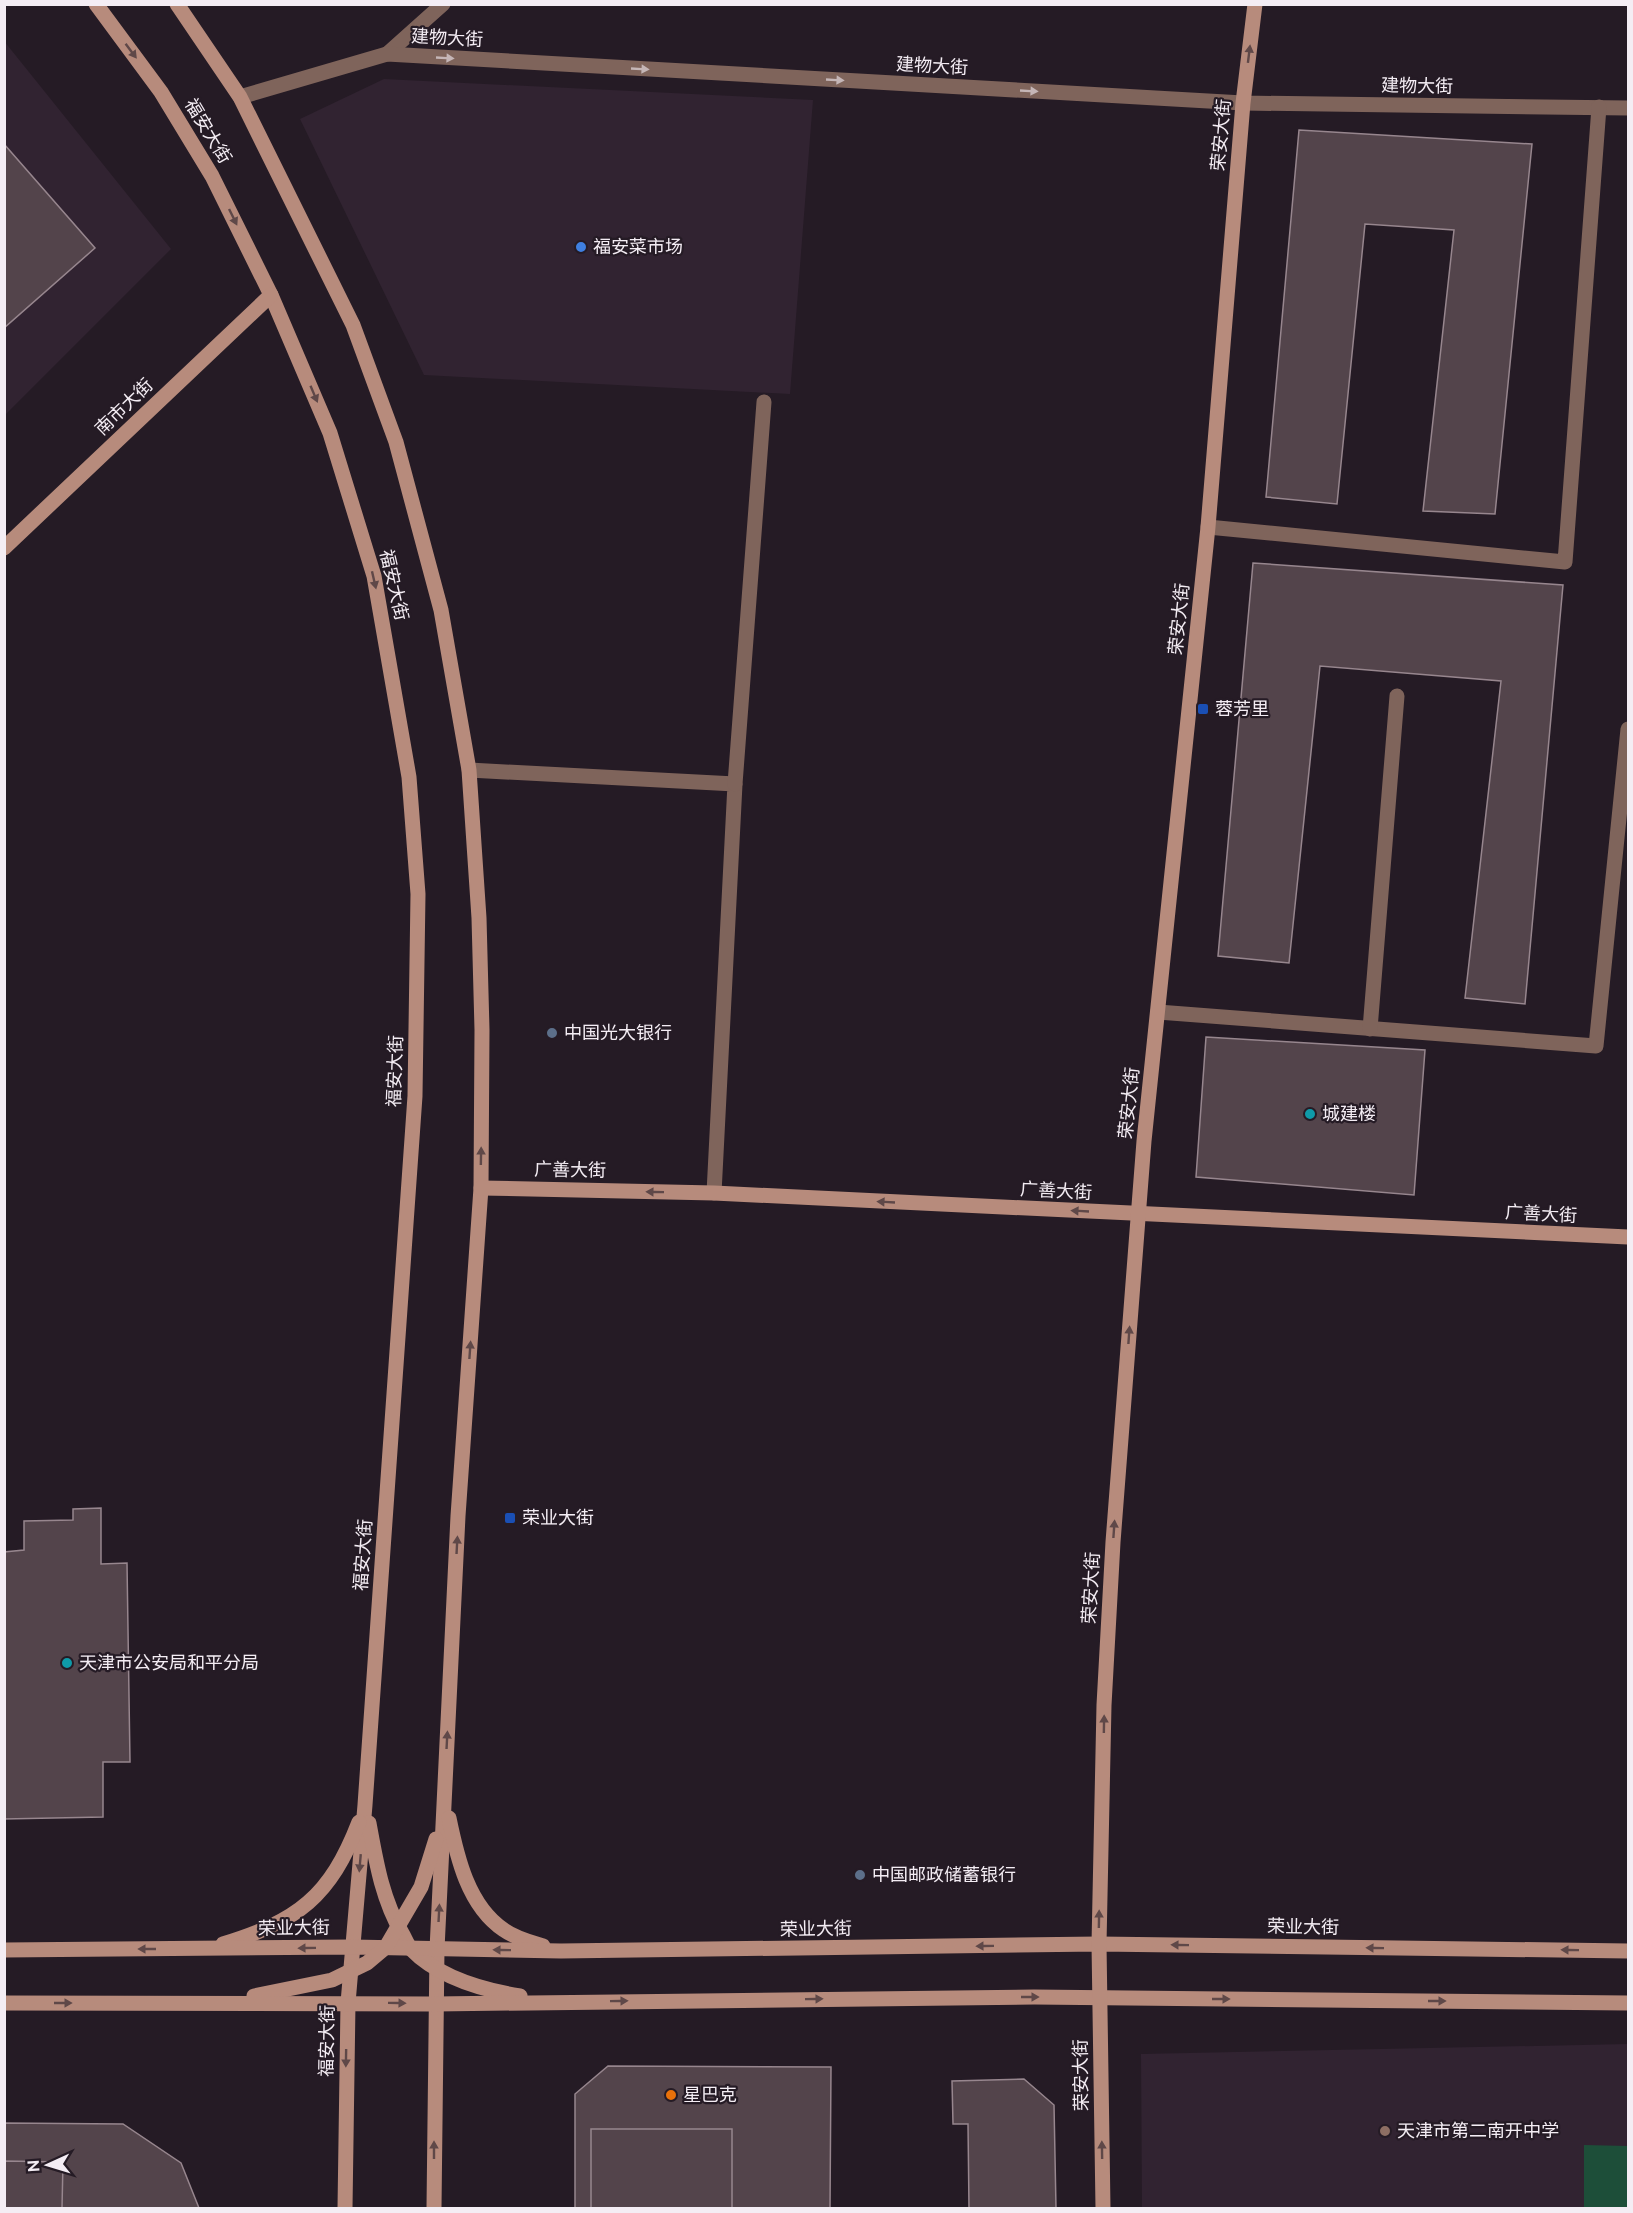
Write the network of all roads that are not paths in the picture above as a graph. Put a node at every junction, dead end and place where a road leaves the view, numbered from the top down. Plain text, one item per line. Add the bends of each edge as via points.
1 (96, 4) edge
2 (177, 4) edge
3 (443, 4) edge
4 (1255, 4) edge
5 (387, 54) junction
6 (240, 97) junction
7 (1243, 103) junction
8 (1599, 107) junction
9 (1629, 108) edge
10 (271, 295) junction
11 (764, 402) dead end
12 (1208, 527) junction
13 (4, 548) edge
14 (1397, 696) dead end
15 (1629, 729) edge
16 (469, 770) junction
17 (735, 784) junction
18 (1158, 1012) junction
19 (1370, 1029) junction
20 (480, 1188) junction
21 (714, 1193) junction
22 (1139, 1214) junction
23 (1629, 1237) edge
24 (444, 1798) junction
25 (365, 1805) junction
26 (399, 1928) junction
27 (1099, 1944) junction
28 (352, 1947) junction
29 (386, 1947) junction
30 (411, 1948) junction
31 (205, 1949) junction
32 (437, 1949) junction
33 (4, 1950) edge
34 (561, 1951) junction
35 (1629, 1951) edge
36 (436, 1968) junction
37 (350, 1973) junction
38 (1099, 1998) junction
39 (561, 2002) junction
40 (1629, 2002) edge
41 (4, 2003) edge
42 (212, 2003) junction
43 (348, 2003) junction
44 (435, 2004) junction
45 (345, 2208) edge
46 (434, 2208) edge
47 (1103, 2208) edge

1 -> 10 street, 福安大街 via 161,92 212,176
2 - 6 street, 福安大街
3 - 5 street
7 -> 4 street, 荣安大街
5 - 6 street, 建物大街
5 -> 7 street, 建物大街
6 - 16 street, 福安大街 via 353,325 396,441 441,610
7 - 8 street, 建物大街
7 - 12 street, 荣安大街
8 - 9 street, 建物大街
8 - 12 street via 1565,562
10 - 13 street, 南市大街
10 -> 25 street, 福安大街 via 330,434 374,576 409,777 417,894 415,1096
11 - 17 street
12 - 18 street, 荣安大街
14 - 19 street
15 - 19 street via 1596,1046
16 - 17 street
20 -> 16 street, 福安大街 via 481,985
17 - 21 street
18 - 19 street
18 - 22 street, 荣安大街
21 -> 20 street, 广善大街
24 -> 20 street, 福安大街
22 -> 21 street, 广善大街
22 - 23 street, 广善大街
27 -> 22 street, 荣安大街 via 1112,1554
24 - 26 street via 421,1887
32 -> 24 street, 福安大街
24 - 34 street via 459,1858 475,1899 486,1915 504,1930
25 - 26 street via 379,1876
25 -> 28 street, 福安大街
25 - 31 street via 350,1844 312,1901 255,1934
26 - 29 street
26 - 30 street
27 -> 34 street, 荣业大街
35 -> 27 street, 荣业大街
27 - 38 street, 荣安大街
28 - 29 street, 荣业大街
28 -> 31 street, 荣业大街
28 - 37 street, 福安大街
29 - 30 street, 荣业大街
29 - 37 street
30 - 32 street, 荣业大街
30 - 36 street
31 -> 33 street, 荣业大街
34 -> 32 street, 荣业大街
32 - 36 street, 福安大街
36 - 39 street via 488,1989
36 - 44 street, 福安大街
37 - 42 street via 332,1980
37 - 43 street, 福安大街
39 -> 38 street
38 -> 40 street
47 -> 38 street, 荣安大街
39 - 44 street
41 -> 42 street
42 - 43 street
43 -> 44 street
43 -> 45 street, 福安大街
46 -> 44 street, 福安大街

